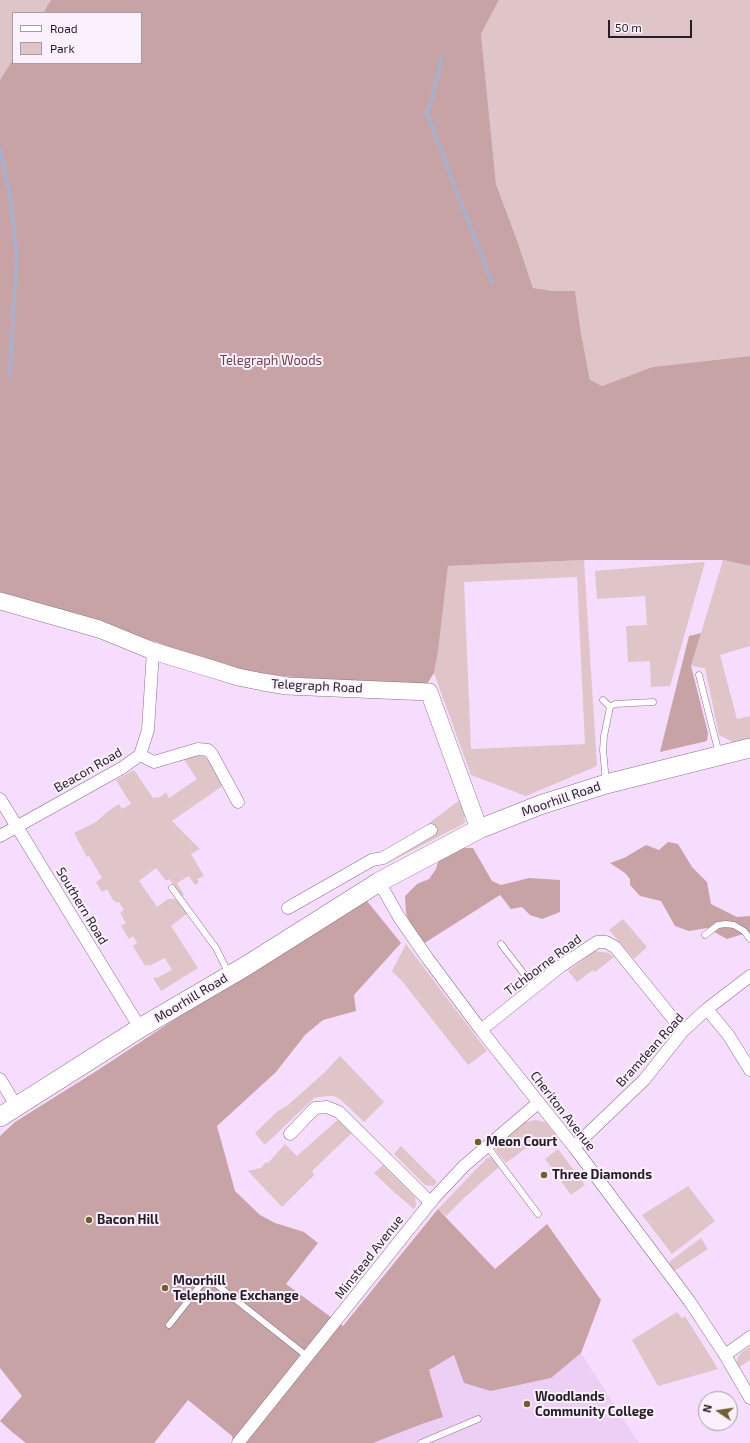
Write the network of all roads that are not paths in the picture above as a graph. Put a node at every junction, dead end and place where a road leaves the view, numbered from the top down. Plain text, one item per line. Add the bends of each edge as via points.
1 (0, 601) edge
2 (153, 650) junction
3 (700, 675) dead end
4 (603, 700) dead end
5 (653, 702) dead end
6 (610, 707) junction
7 (750, 748) edge
8 (140, 754) junction
9 (720, 755) junction
10 (606, 784) junction
11 (0, 799) edge
12 (238, 802) dead end
13 (18, 826) junction
14 (479, 828) junction
15 (431, 830) dead end
16 (0, 836) edge
17 (372, 860) junction
18 (381, 881) junction
19 (172, 888) dead end
20 (288, 908) dead end
21 (705, 935) dead end
22 (750, 939) edge
23 (501, 944) dead end
24 (230, 975) junction
25 (750, 976) edge
26 (534, 987) junction
27 (707, 1009) junction
28 (140, 1028) junction
29 (481, 1030) junction
30 (683, 1031) junction
31 (750, 1070) edge
32 (0, 1079) edge
33 (538, 1103) junction
34 (17, 1106) junction
35 (0, 1117) edge
36 (290, 1134) dead end
37 (487, 1146) junction
38 (574, 1147) junction
39 (430, 1202) junction
40 (538, 1214) dead end
41 (169, 1325) dead end
42 (750, 1338) edge
43 (724, 1355) junction
44 (308, 1357) junction
45 (750, 1398) edge
46 (478, 1419) dead end
47 (238, 1443) edge
48 (421, 1443) edge

1 - 2 street, Telegraph Road via 99,629
2 - 8 street, Beacon Road via 148,730
2 - 14 street, Telegraph Road via 238,677 287,686 429,692
3 - 9 lane
4 - 6 lane
5 - 6 lane via 615,704
6 - 10 lane via 604,736
7 - 9 main road, Moorhill Road
8 - 12 street via 154,762 198,748 208,750
8 - 13 street, Beacon Road via 122,768
9 - 10 main road, Moorhill Road
10 - 14 main road, Moorhill Road
11 - 13 street, Southern Road
13 - 16 street, Beacon Road
13 - 28 street, Southern Road
14 - 18 main road, Moorhill Road
15 - 17 street via 383,858
17 - 18 street
17 - 20 street
18 - 24 main road, Moorhill Road
18 - 29 street, Cheriton Avenue via 399,917
19 - 24 lane via 216,948
21 - 22 lane via 718,925 726,924 744,931
23 - 26 lane
24 - 28 main road, Moorhill Road
25 - 27 street, Bramdean Road
26 - 29 street, Tichborne Road
26 - 30 street, Tichborne Road via 597,942 606,942 615,947
27 - 30 street, Bramdean Road
27 - 31 street via 729,1036
28 - 34 main road, Moorhill Road
29 - 33 street, Cheriton Avenue
30 - 38 street, Bramdean Road via 644,1080
32 - 34 street
33 - 37 street, Minstead Avenue
33 - 38 street, Cheriton Avenue
34 - 35 main road, Moorhill Road
36 - 39 street via 315,1108 327,1107 339,1112
37 - 39 street, Minstead Avenue
37 - 40 lane
38 - 43 street, Cheriton Avenue via 690,1302
39 - 44 street, Minstead Avenue
41 - 44 lane via 207,1277
42 - 43 street
43 - 45 street, Cheriton Avenue
44 - 47 street, Minstead Avenue
46 - 48 lane

